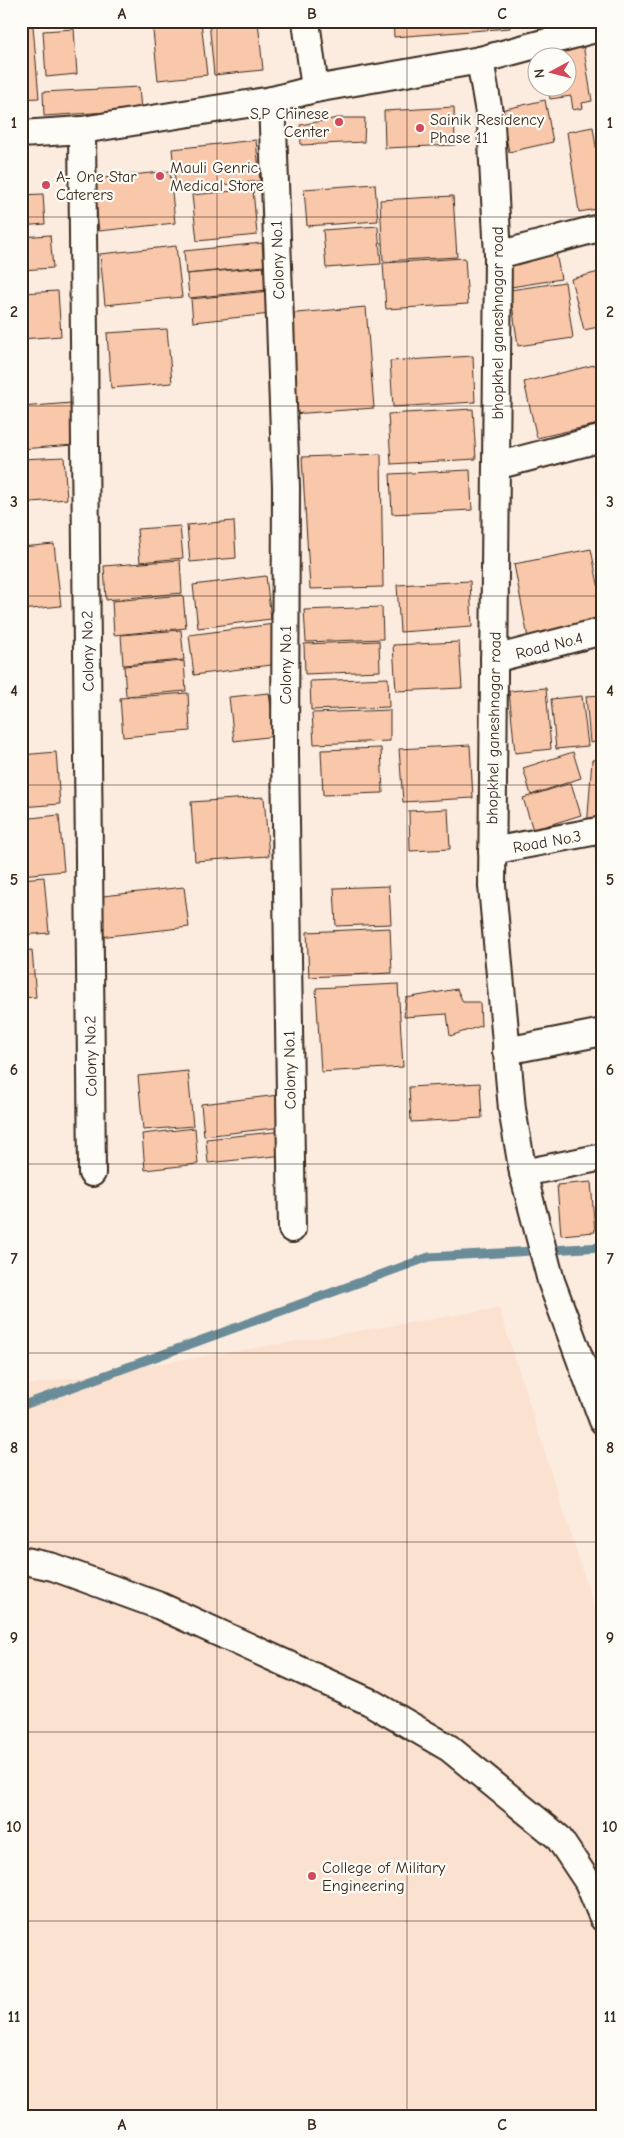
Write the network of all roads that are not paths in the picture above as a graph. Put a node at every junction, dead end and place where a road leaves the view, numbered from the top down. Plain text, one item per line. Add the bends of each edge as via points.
1 (306, 21) edge
2 (603, 27) edge
3 (480, 60) junction
4 (315, 89) junction
5 (272, 100) junction
6 (82, 130) junction
7 (21, 134) edge
8 (603, 227) edge
9 (498, 255) junction
10 (603, 438) edge
11 (496, 466) junction
12 (603, 631) edge
13 (494, 659) junction
14 (603, 830) edge
15 (492, 851) junction
16 (603, 1032) edge
17 (506, 1051) junction
18 (603, 1157) edge
19 (92, 1172) dead end
20 (524, 1173) junction
21 (292, 1229) dead end
22 (603, 1421) edge
23 (21, 1560) edge
24 (603, 1918) edge

1 - 4 street
2 - 3 street
3 - 4 street
3 - 9 street, bhopkhel ganeshnagar road via 491,124
4 - 5 street
5 - 6 street
5 - 21 street, Colony No.1 via 286,486 285,754
6 - 7 street
6 - 19 street, Colony No.2
8 - 9 street
9 - 11 street, bhopkhel ganeshnagar road
10 - 11 street
11 - 13 street, bhopkhel ganeshnagar road
12 - 13 street, Road No.4
13 - 15 street, bhopkhel ganeshnagar road
14 - 15 street, Road No.3
15 - 17 street, bhopkhel ganeshnagar road
16 - 17 street
17 - 20 street, bhopkhel ganeshnagar road via 512,1109
18 - 20 street
20 - 22 street, bhopkhel ganeshnagar road via 552,1281
23 - 24 street via 53,1567 160,1606 370,1702 449,1748 558,1837 588,1882

